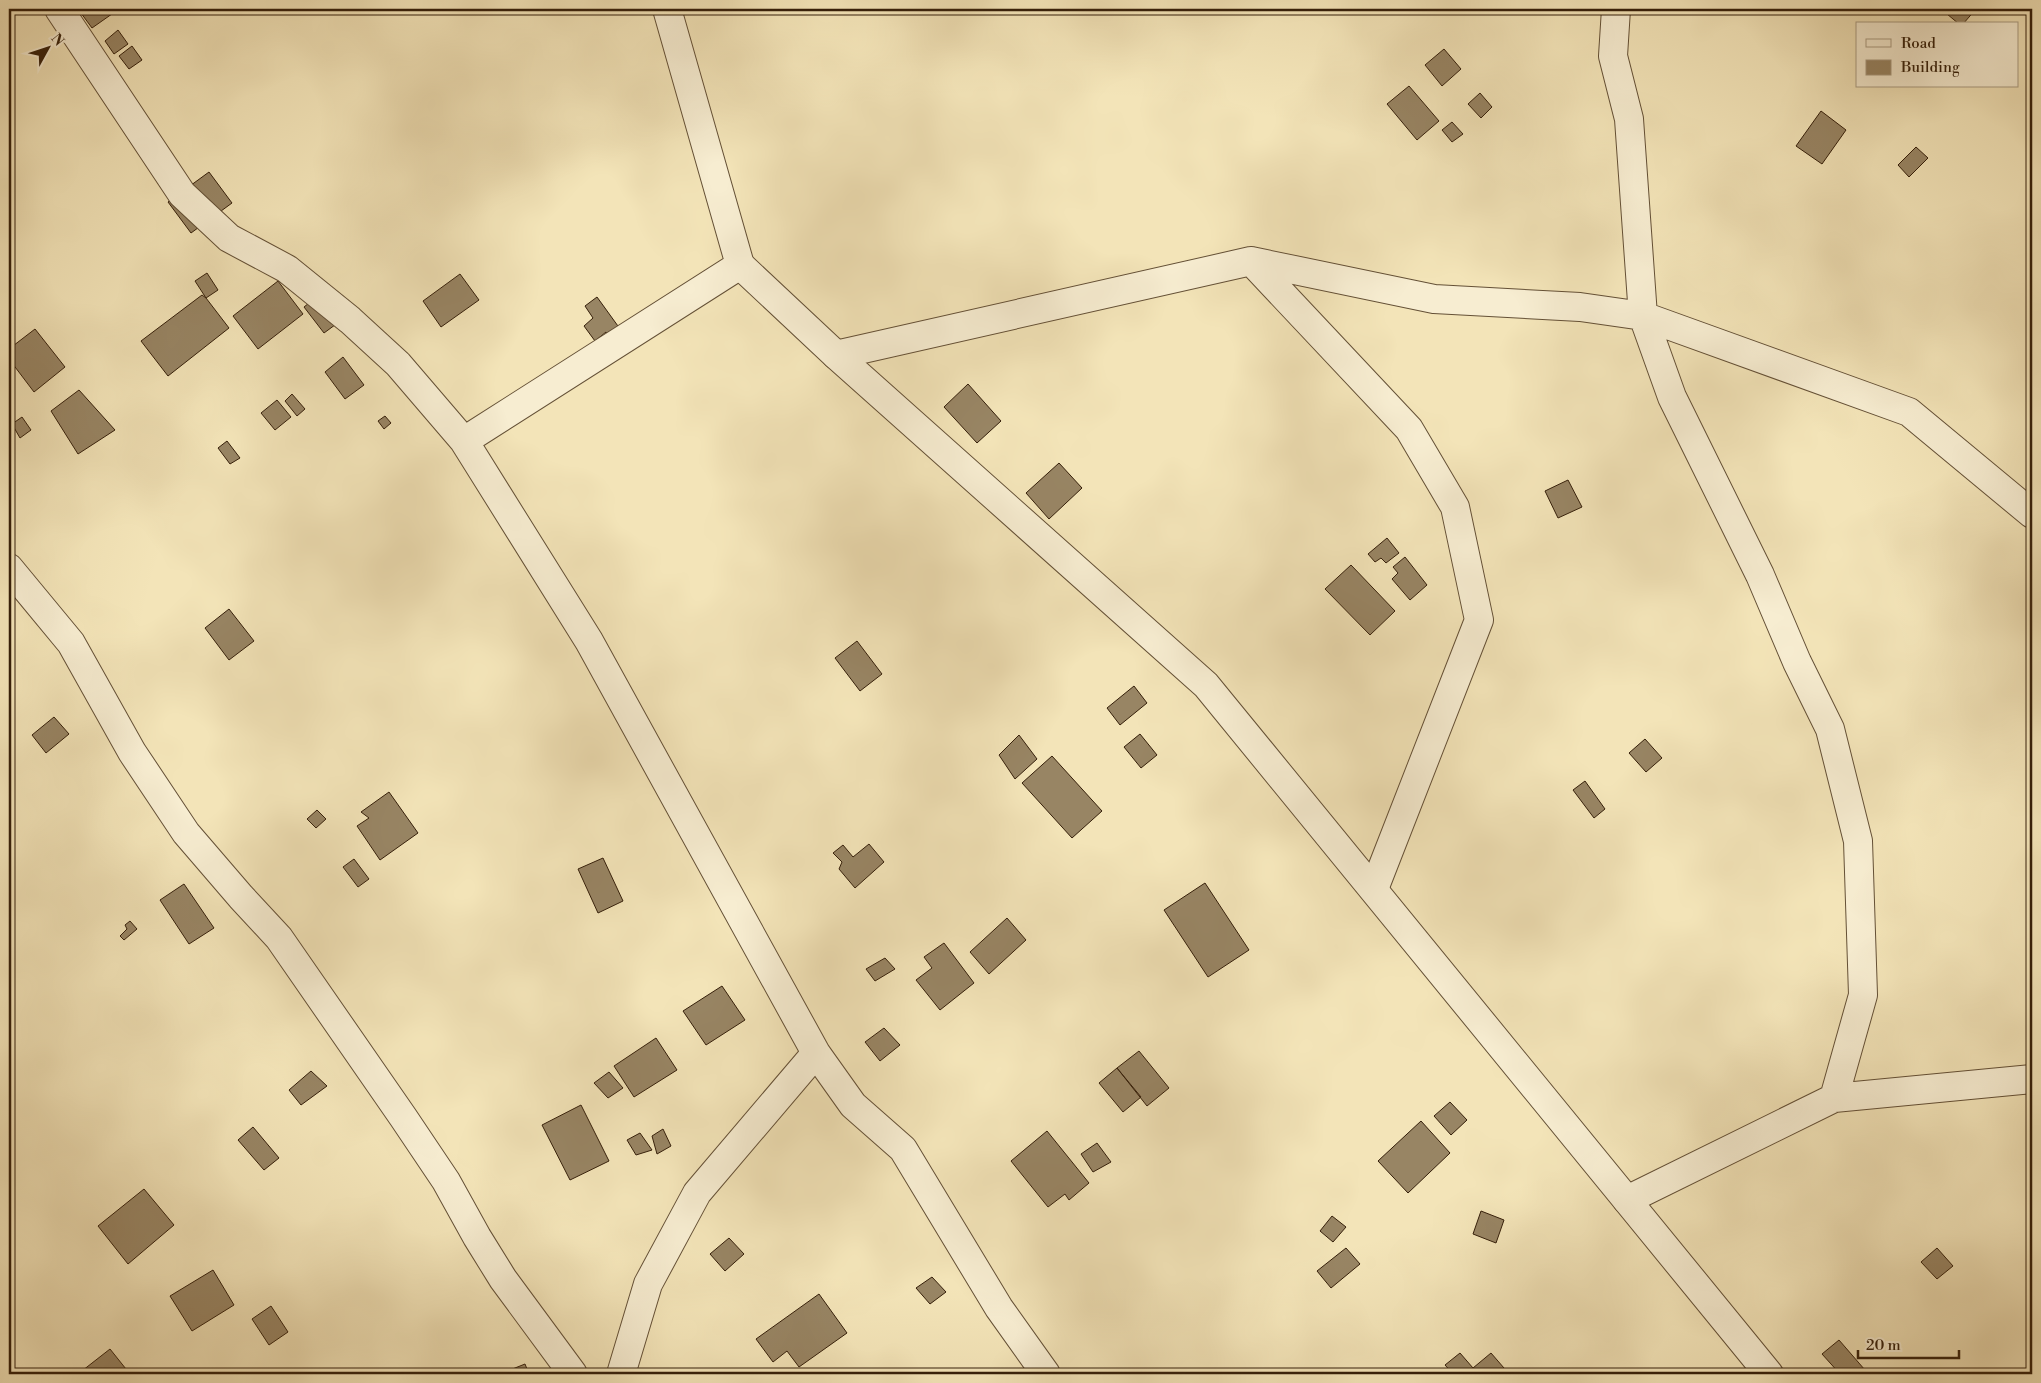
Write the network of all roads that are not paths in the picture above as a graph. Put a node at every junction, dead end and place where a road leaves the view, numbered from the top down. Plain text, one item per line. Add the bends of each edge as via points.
1 (59, 9) edge
2 (667, 9) edge
3 (1616, 9) edge
4 (1251, 261) junction
5 (740, 265) junction
6 (1643, 316) junction
7 (836, 355) junction
8 (464, 442) junction
9 (2032, 514) edge
10 (9, 568) edge
11 (1374, 889) junction
12 (816, 1053) junction
13 (2032, 1078) edge
14 (1834, 1098) junction
15 (1627, 1200) junction
16 (572, 1374) edge
17 (622, 1374) edge
18 (1046, 1374) edge
19 (1769, 1374) edge

1 - 8 street via 182,194 229,238 287,269 350,320 398,364
2 - 5 street
3 - 6 street via 1613,56 1629,119
4 - 6 street via 1434,299 1580,308
4 - 7 street
4 - 11 street via 1410,429 1455,506 1479,620
5 - 7 street
5 - 8 street
6 - 9 street via 1909,412
6 - 14 street via 1672,397 1760,575 1830,729 1858,841 1863,995
7 - 11 street via 1206,685
8 - 12 street via 589,642
10 - 16 street via 72,643 132,752 186,833 279,938 435,1165 503,1279
11 - 15 street
12 - 17 street via 696,1193 648,1284
12 - 18 street via 853,1105 902,1149 999,1308
13 - 14 street
14 - 15 street
15 - 19 street

